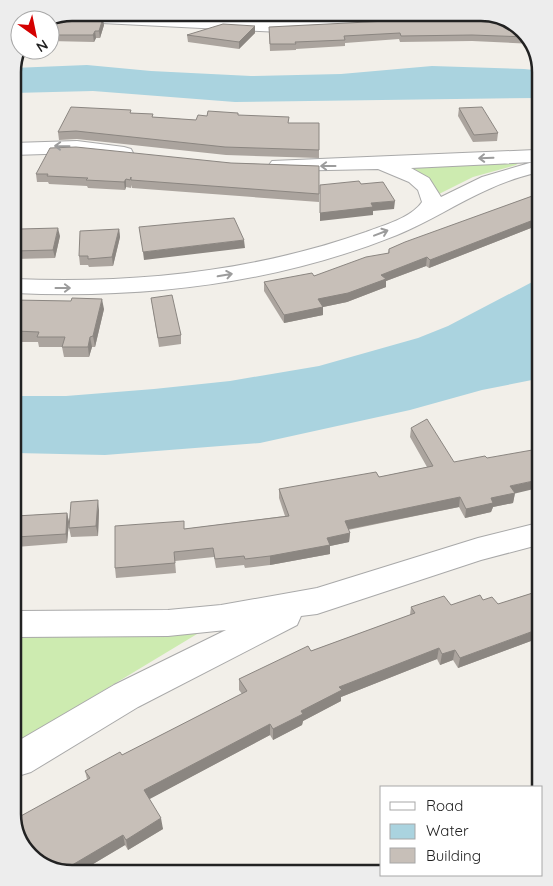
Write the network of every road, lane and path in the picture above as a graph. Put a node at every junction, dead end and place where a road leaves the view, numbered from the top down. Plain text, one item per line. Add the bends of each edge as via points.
1 (170, 21) edge
2 (389, 21) edge
3 (21, 149) edge
4 (142, 155) edge
5 (532, 156) edge
6 (258, 164) edge
7 (377, 165) junction
8 (532, 168) edge
9 (425, 213) junction
10 (21, 286) edge
11 (532, 536) edge
12 (317, 601) junction
13 (21, 624) edge
14 (21, 758) edge

1 - 2 street via 254,26
4 -> 3 street via 77,146
5 -> 7 street
7 -> 6 street
7 - 9 street via 409,174 427,187 432,202
8 - 9 street via 476,187
10 -> 9 street via 108,288 277,266 346,246
11 - 12 street via 478,549
12 - 13 street via 220,618 168,623
12 - 14 street via 126,696

